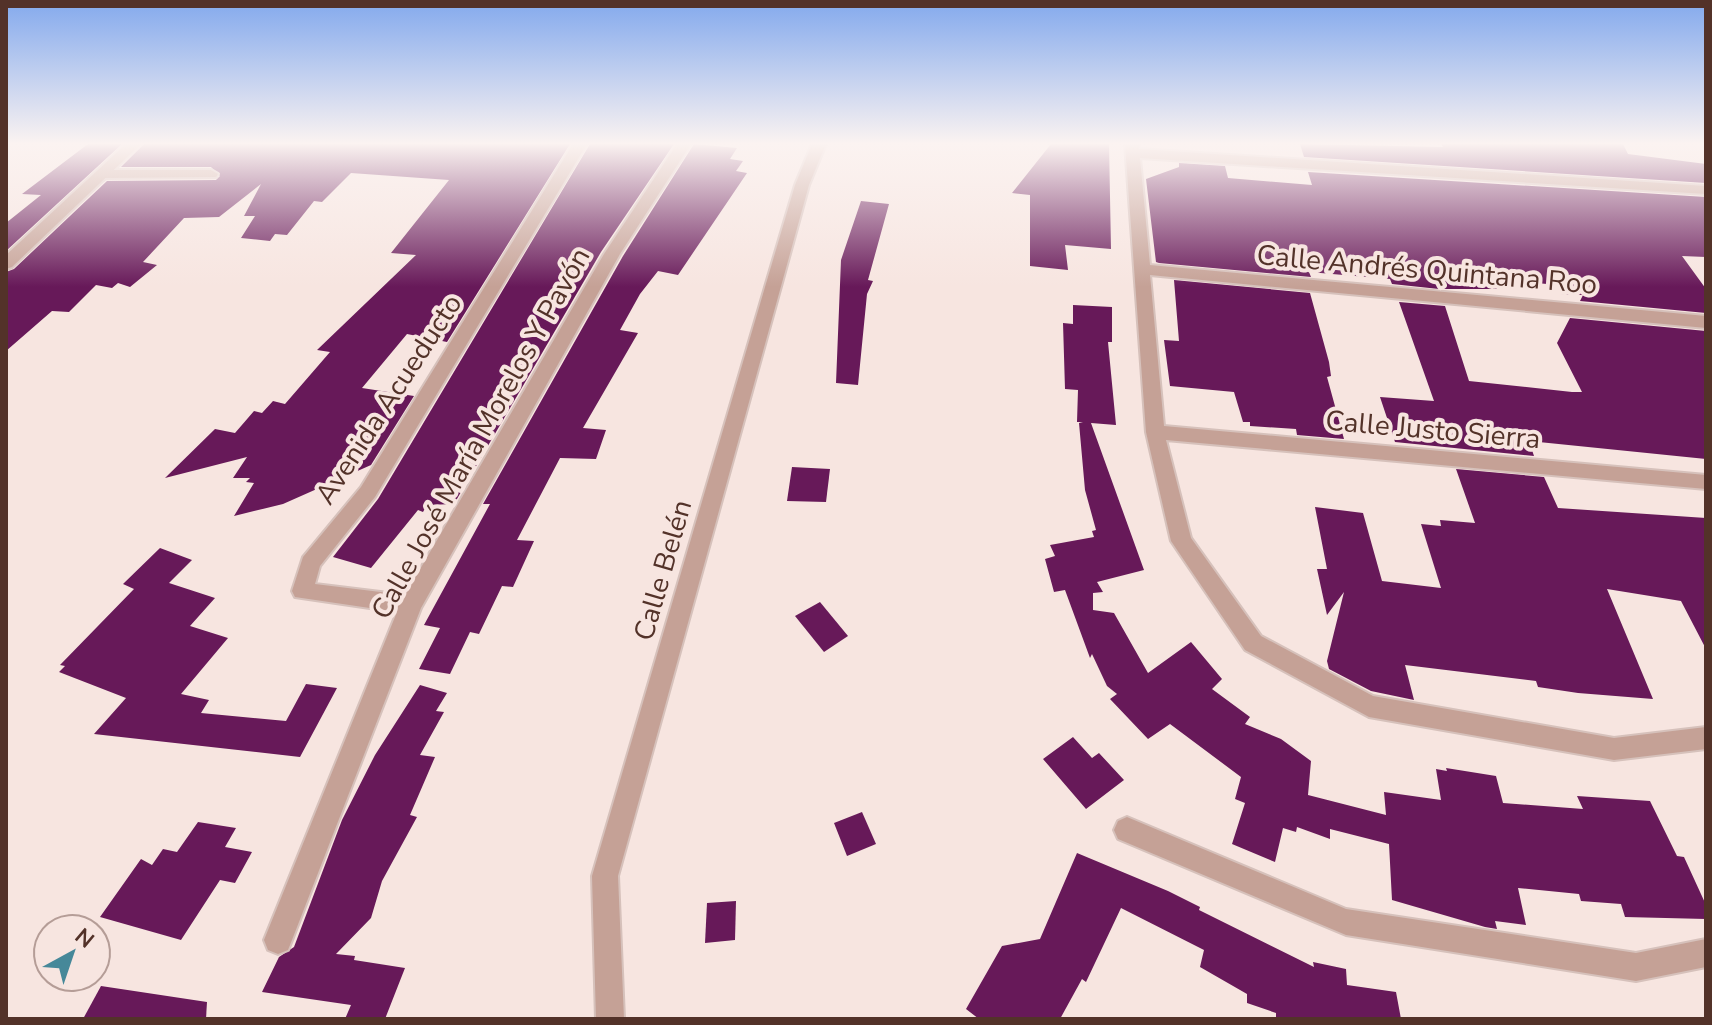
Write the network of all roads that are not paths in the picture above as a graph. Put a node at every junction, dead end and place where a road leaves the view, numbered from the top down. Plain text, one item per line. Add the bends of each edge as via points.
1 (83, 192) edge
2 (551, 192) edge
3 (653, 192) edge
4 (800, 192) edge
5 (1136, 192) edge
6 (6, 264) edge
7 (1143, 269) junction
8 (1706, 322) edge
9 (1155, 432) junction
10 (1706, 482) edge
11 (411, 605) junction
12 (1706, 738) edge
13 (1127, 830) dead end
14 (278, 940) dead end
15 (1706, 953) edge
16 (610, 1019) edge

1 - 6 street
2 - 11 street, Avenida Acueducto via 368,492 310,563 303,591
3 - 11 street, Calle José María Morelos Y Pavón
4 - 16 street, Calle Belén via 605,876
5 - 7 street
7 - 8 street, Calle Andrés Quintana Roo
7 - 9 street
9 - 10 street, Calle Justo Sierra
9 - 12 street via 1181,541 1253,643 1369,706 1614,749
11 - 14 street, Calle José María Morelos Y Pavón
13 - 15 street via 1346,922 1636,967

